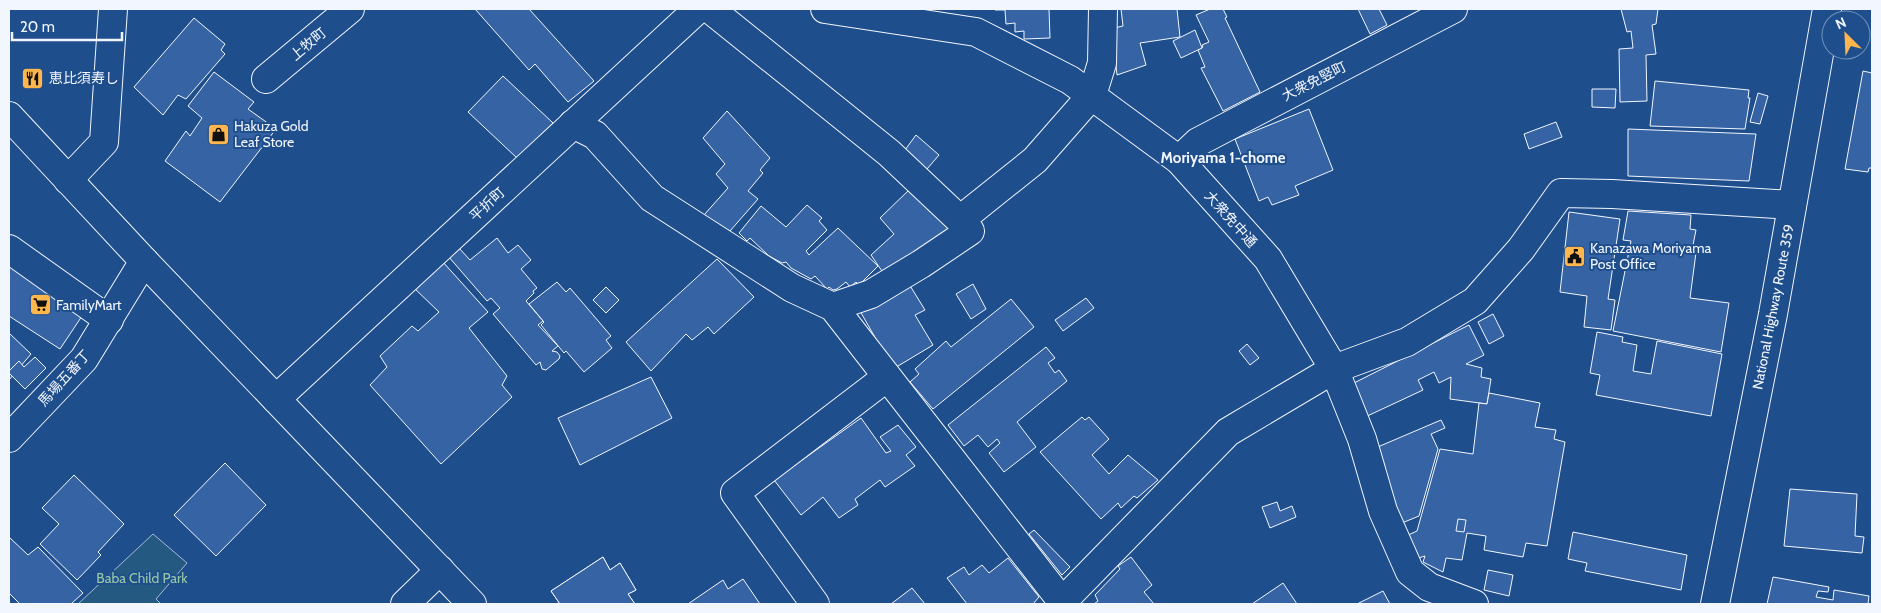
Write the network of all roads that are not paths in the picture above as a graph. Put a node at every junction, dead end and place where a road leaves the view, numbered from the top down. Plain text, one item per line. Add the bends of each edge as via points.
1 (112, 9) edge
2 (350, 9) edge
3 (698, 9) edge
4 (710, 9) edge
5 (837, 9) edge
6 (1103, 9) edge
7 (1454, 9) edge
8 (1827, 9) edge
9 (266, 79) dead end
10 (1092, 95) junction
11 (9, 116) edge
12 (573, 124) junction
13 (1179, 160) junction
14 (68, 180) junction
15 (1792, 205) junction
16 (960, 220) junction
17 (9, 249) edge
18 (144, 261) junction
19 (834, 307) junction
20 (109, 320) junction
21 (1334, 369) junction
22 (887, 377) junction
23 (276, 399) junction
24 (9, 438) edge
25 (440, 570) junction
26 (405, 604) edge
27 (472, 604) edge
28 (815, 604) edge
29 (1062, 604) edge
30 (1474, 604) edge
31 (1715, 604) edge

1 - 14 main road via 104,142
2 - 9 main road, 上牧町
3 - 12 main road, 平折町
4 - 16 main road via 889,153
5 - 10 main road, 大衆免中通 via 976,32 1070,80
6 - 10 main road via 1102,63
7 - 13 main road, 大衆免竪町 via 1198,142
8 - 15 main road, National Highway Route 359
10 - 13 main road, 大衆免中通
10 - 16 main road via 1035,160
11 - 14 main road
12 - 19 main road via 595,135 652,198 792,288
12 - 23 main road, 平折町
13 - 21 main road, 大衆免中通 via 1268,260
14 - 18 main road
15 - 21 main road via 1561,193 1520,249 1475,301 1407,342
15 - 31 main road, National Highway Route 359
16 - 19 main road via 970,231 871,294
17 - 20 main road
18 - 20 main road, 馬場五番丁
18 - 23 main road
19 - 22 main road
20 - 24 main road, 馬場五番丁 via 84,359
21 - 29 main road via 1228,432
21 - 30 main road, 大衆免中通 via 1362,439 1383,511 1410,572 1429,587
22 - 28 main road via 735,493
22 - 29 main road
23 - 25 main road
25 - 26 main road
25 - 27 main road

